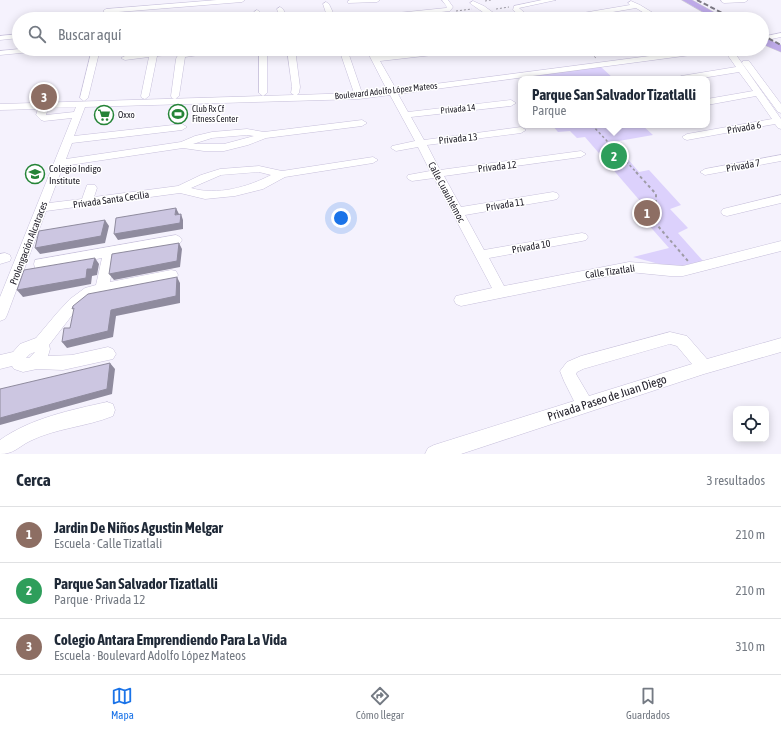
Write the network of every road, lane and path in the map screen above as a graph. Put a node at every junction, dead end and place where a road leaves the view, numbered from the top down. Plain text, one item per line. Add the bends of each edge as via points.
1 (242, 0) edge
2 (377, 0) edge
3 (445, 0) edge
4 (553, 0) edge
5 (626, 0) edge
6 (686, 0) edge
7 (745, 0) edge
8 (212, 1) edge
9 (724, 2) dead end
10 (473, 3) dead end
11 (326, 4) dead end
12 (638, 6) junction
13 (516, 7) junction
14 (485, 8) junction
15 (280, 9) dead end
16 (353, 10) edge
17 (448, 10) junction
18 (106, 12) edge
19 (281, 12) edge
20 (329, 12) edge
21 (490, 12) edge
22 (519, 12) edge
23 (602, 12) edge
24 (648, 12) edge
25 (709, 12) edge
26 (781, 35) edge
27 (12, 37) edge
28 (0, 38) edge
29 (769, 40) edge
30 (781, 40) edge
31 (769, 41) edge
32 (769, 44) edge
33 (781, 49) edge
34 (12, 52) edge
35 (0, 53) edge
36 (94, 56) edge
37 (141, 56) edge
38 (149, 56) edge
39 (182, 56) edge
40 (263, 56) edge
41 (293, 56) edge
42 (345, 56) edge
43 (373, 56) edge
44 (402, 56) edge
45 (593, 56) edge
46 (629, 56) edge
47 (659, 56) edge
48 (733, 56) edge
49 (740, 56) edge
50 (125, 58) dead end
51 (374, 59) junction
52 (598, 60) junction
53 (565, 67) junction
54 (741, 69) junction
55 (698, 76) edge
56 (748, 80) junction
57 (760, 81) junction
58 (391, 90) junction
59 (295, 92) junction
60 (757, 92) junction
61 (263, 93) junction
62 (358, 93) junction
63 (770, 95) junction
64 (142, 96) junction
65 (174, 96) junction
66 (781, 96) edge
67 (0, 101) edge
68 (710, 101) edge
69 (511, 103) dead end
70 (82, 105) junction
71 (0, 107) edge
72 (781, 110) edge
73 (405, 115) junction
74 (362, 123) dead end
75 (779, 124) edge
76 (182, 127) dead end
77 (595, 128) edge
78 (521, 130) dead end
79 (688, 137) dead end
80 (69, 140) junction
81 (421, 143) junction
82 (396, 148) dead end
83 (581, 154) dead end
84 (781, 158) edge
85 (373, 160) dead end
86 (60, 163) junction
87 (704, 172) dead end
88 (282, 174) junction
89 (437, 174) junction
90 (412, 177) dead end
91 (91, 188) dead end
92 (180, 189) junction
93 (553, 196) dead end
94 (781, 199) edge
95 (88, 202) junction
96 (42, 208) junction
97 (457, 212) junction
98 (727, 212) dead end
99 (582, 237) dead end
100 (176, 240) dead end
101 (781, 246) edge
102 (110, 251) junction
103 (481, 255) junction
104 (40, 264) dead end
105 (694, 268) junction
106 (171, 276) dead end
107 (102, 289) junction
108 (500, 291) junction
109 (462, 300) dead end
110 (0, 314) edge
111 (781, 345) edge
112 (39, 346) junction
113 (108, 354) dead end
114 (18, 358) junction
115 (0, 362) edge
116 (35, 362) junction
117 (704, 367) junction
118 (585, 406) junction
119 (106, 410) dead end
120 (0, 451) edge
121 (434, 454) edge

1 - 8 street
2 - 16 street
3 - 17 street via 450,7
4 - 13 street
5 - 12 street
6 - 25 main road
7 - 9 street
8 - 18 street via 107,8
10 - 14 street
11 - 20 street
12 - 23 street
12 - 24 street
13 - 14 path
13 - 22 street
14 - 17 path
14 - 21 street
15 - 19 street
16 - 17 street
26 - 29 street
27 - 28 street
30 - 31 street
32 - 33 main road
34 - 35 street
36 - 70 street, Prolongación Alcatraces
37 - 50 street
38 - 64 street
39 - 65 street
40 - 61 street
41 - 59 street
42 - 62 street
43 - 51 street, Calle Cuauhtémoc
44 - 51 street
45 - 52 path
46 - 52 street, Boulevard Adolfo López Mateos
47 - 53 street, Boulevard Adolfo López Mateos
48 - 54 street
49 - 57 street
51 - 58 street, Calle Cuauhtémoc
52 - 53 street, Boulevard Adolfo López Mateos
53 - 58 street, Boulevard Adolfo López Mateos
54 - 55 street
54 - 56 street
56 - 57 street
56 - 60 street
57 - 63 street
58 - 62 street, Boulevard Adolfo López Mateos
58 - 73 street, Calle Cuauhtémoc
59 - 61 street, Boulevard Adolfo López Mateos
59 - 62 street, Boulevard Adolfo López Mateos
60 - 68 street
60 - 75 street
61 - 65 street, Boulevard Adolfo López Mateos
62 - 70 street, Boulevard Adolfo López Mateos
63 - 66 street
63 - 72 street
64 - 65 street, Boulevard Adolfo López Mateos
64 - 70 street, Boulevard Adolfo López Mateos
67 - 70 street, Boulevard Adolfo López Mateos
69 - 73 street, Privada 14
70 - 71 street via 44,118 41,115 44,106
70 - 80 street, Prolongación Alcatraces
73 - 81 street, Calle Cuauhtémoc
74 - 86 street via 264,135 228,147 196,149 183,145
75 - 79 street, Privada 6
76 - 80 street
77 - 105 path via 656,194 651,218
78 - 81 street, Privada 13
80 - 86 street, Prolongación Alcatraces
81 - 82 street, Privada 13
81 - 89 street, Calle Cuauhtémoc
83 - 89 street, Privada 12
84 - 87 street, Privada 7
85 - 88 street, Privada Santa Cecilia
86 - 96 street, Prolongación Alcatraces
88 - 92 street, Privada Santa Cecilia via 259,169 226,172 205,177
88 - 92 street, Privada Santa Cecilia via 259,186 235,192 205,195
89 - 90 street, Privada 12
89 - 97 street, Calle Cuauhtémoc
91 - 95 street
92 - 95 street, Privada Santa Cecilia
93 - 97 street, Privada 11
94 - 98 street
95 - 96 street, Privada Santa Cecilia
96 - 110 street, Prolongación Alcatraces
97 - 103 street, Calle Cuauhtémoc
99 - 103 street, Privada 10
100 - 102 street
101 - 105 street, Calle Tizatlali
102 - 104 street
102 - 107 street
103 - 108 street, Calle Cuauhtémoc
105 - 108 street, Calle Tizatlali via 672,272 629,267
106 - 107 street
107 - 112 street via 81,298 66,312
108 - 109 street, Calle Tizatlali
111 - 117 street, Privada Paseo de Juan Diego
112 - 114 street via 25,349
112 - 116 street via 43,352
113 - 116 street via 65,364
114 - 115 street
114 - 116 street via 19,364 22,365
117 - 118 street, Privada Paseo de Juan Diego
117 - 118 street via 682,341 670,338 581,363 568,371
118 - 121 street, Privada Paseo de Juan Diego
119 - 120 street via 35,430

